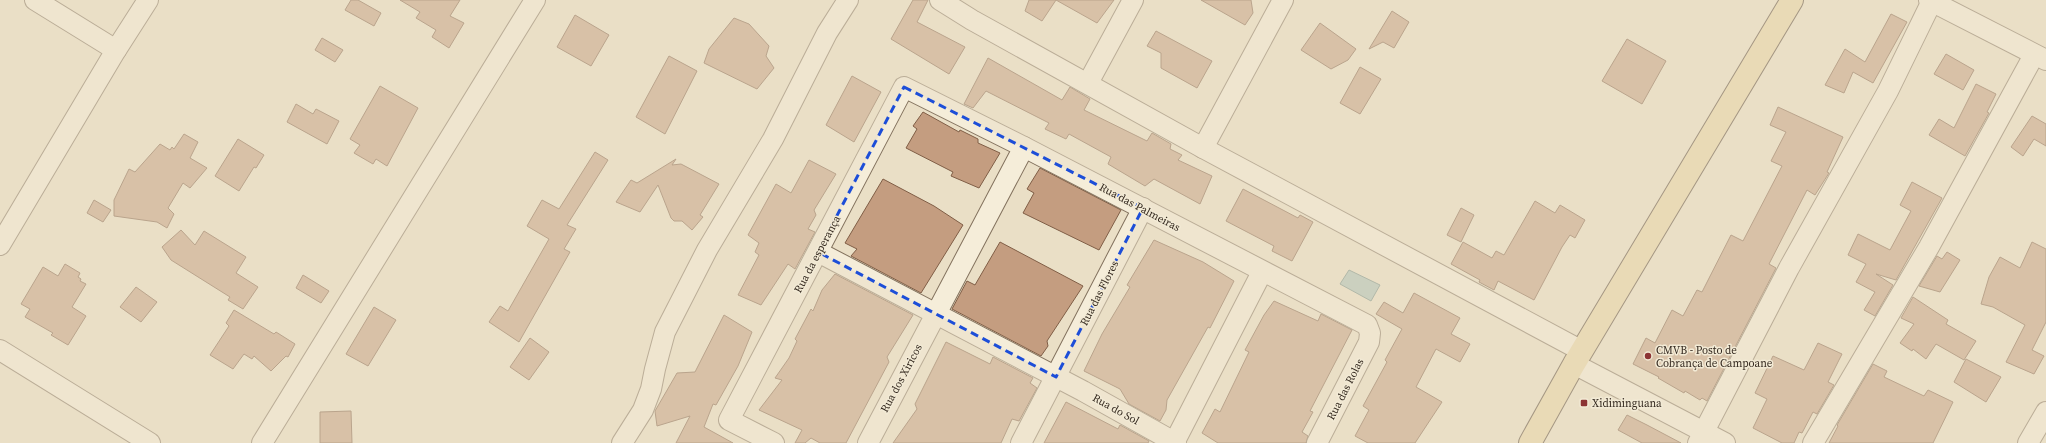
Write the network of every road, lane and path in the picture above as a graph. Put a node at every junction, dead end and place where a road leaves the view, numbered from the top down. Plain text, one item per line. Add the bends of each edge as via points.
1 (35, 0) edge
2 (148, 0) edge
3 (535, 0) edge
4 (848, 0) edge
5 (940, 0) edge
6 (1132, 0) edge
7 (1283, 0) edge
8 (1792, 0) edge
9 (1930, 1) edge
10 (116, 50) junction
11 (2040, 57) edge
12 (1088, 83) junction
13 (904, 88) joint
14 (1024, 147) junction
15 (1202, 148) junction
16 (1143, 208) junction
17 (0, 246) edge
18 (818, 252) junction
19 (1262, 272) junction
20 (936, 313) junction
21 (1370, 333) joint
22 (0, 350) edge
23 (1578, 358) junction
24 (1056, 377) junction
25 (2046, 412) edge
26 (1701, 438) edge
27 (150, 443) edge
28 (262, 443) edge
29 (622, 443) edge
30 (774, 443) edge
31 (868, 443) edge
32 (1021, 443) edge
33 (1175, 443) edge
34 (1317, 443) edge
35 (1530, 443) edge
36 (1725, 443) edge
37 (1814, 443) edge
38 (2028, 443) edge

1 - 10 street
2 - 10 street
3 - 28 street
4 - 29 street via 827,33 773,139 707,250 665,332 643,410
5 - 12 street
6 - 12 street
7 - 15 street
8 - 23 main road
9 - 11 street
9 - 26 street via 1888,91 1789,268
10 - 17 street
11 - 37 street
12 - 15 street
13 - 14 street, Rua das Palmeiras
13 - 18 street, Rua da esperança
14 - 16 street, Rua das Palmeiras
14 - 20 street, Rua dos Xiricos
15 - 23 street
16 - 19 street, Rua das Palmeiras
16 - 24 street, Rua das Flores
18 - 20 street, Rua do Sol
18 - 30 street, Rua da esperança via 729,420
19 - 21 street, Rua das Palmeiras via 1368,325
19 - 33 street
20 - 24 street, Rua do Sol
20 - 31 street, Rua dos Xiricos
21 - 34 street, Rua das Rolas via 1369,342
22 - 27 street
23 - 26 street
23 - 35 main road
24 - 32 street, Rua das Flores
24 - 33 street, Rua do Sol
25 - 38 street
26 - 36 street

